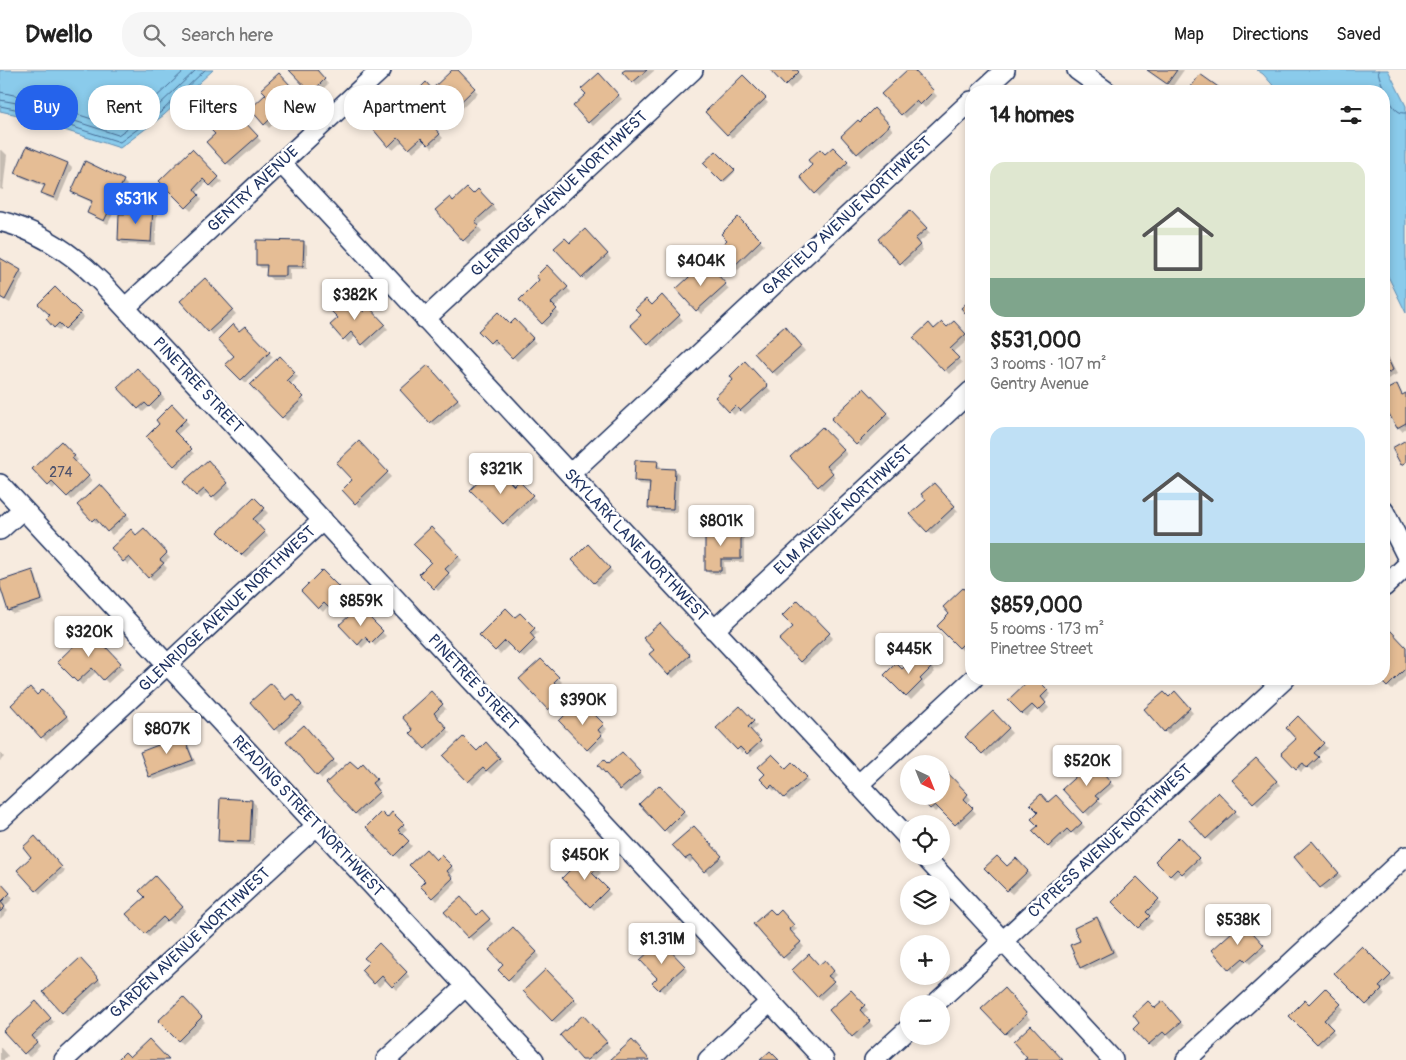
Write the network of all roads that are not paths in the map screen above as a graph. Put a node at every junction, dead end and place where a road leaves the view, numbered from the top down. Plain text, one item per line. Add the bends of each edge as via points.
1 (381, 70) edge
2 (693, 70) edge
3 (1005, 70) edge
4 (1077, 70) edge
5 (989, 85) edge
6 (1098, 85) edge
7 (965, 107) edge
8 (281, 163) junction
9 (0, 221) edge
10 (126, 308) junction
11 (425, 319) junction
12 (965, 397) edge
13 (570, 474) junction
14 (0, 484) edge
15 (23, 509) junction
16 (323, 520) junction
17 (1390, 523) edge
18 (0, 530) edge
19 (1406, 555) edge
20 (1406, 566) edge
21 (1390, 581) edge
22 (714, 630) junction
23 (167, 664) junction
24 (966, 685) edge
25 (1279, 685) edge
26 (858, 785) junction
27 (0, 820) edge
28 (316, 825) junction
29 (900, 829) edge
30 (1406, 856) edge
31 (932, 865) edge
32 (1003, 941) junction
33 (466, 986) junction
34 (945, 995) edge
35 (770, 1002) junction
36 (900, 1036) edge
37 (64, 1060) edge
38 (386, 1060) edge
39 (534, 1060) edge
40 (708, 1060) edge
41 (824, 1060) edge
42 (874, 1060) edge
43 (1113, 1060) edge
44 (1186, 1060) edge

1 - 8 street, GENTRY AVENUE
2 - 11 street, GLENRIDGE AVENUE NORTHWEST
3 - 5 street
4 - 6 street
7 - 13 street, GARFIELD AVENUE NORTHWEST
8 - 10 street, GENTRY AVENUE
8 - 11 street, SKYLARK LANE NORTHWEST
9 - 10 street, PINETREE STREET via 49,240 68,252
10 - 16 street, PINETREE STREET
11 - 13 street, SKYLARK LANE NORTHWEST
12 - 22 street, ELM AVENUE NORTHWEST
13 - 22 street, SKYLARK LANE NORTHWEST
14 - 15 street, READING STREET NORTHWEST
15 - 18 street
15 - 23 street, READING STREET NORTHWEST
16 - 23 street, GLENRIDGE AVENUE NORTHWEST
16 - 35 street, PINETREE STREET
17 - 19 street
20 - 21 street
22 - 26 street, SKYLARK LANE NORTHWEST
23 - 27 street, GLENRIDGE AVENUE NORTHWEST
23 - 28 street, READING STREET NORTHWEST
24 - 26 street
25 - 32 street, CYPRESS AVENUE NORTHWEST
26 - 29 street, SKYLARK LANE NORTHWEST
28 - 33 street, READING STREET NORTHWEST
28 - 37 street, GARDEN AVENUE NORTHWEST
30 - 44 street
31 - 32 street
32 - 34 street, CYPRESS AVENUE NORTHWEST
32 - 43 street
33 - 38 street
33 - 39 street, READING STREET NORTHWEST
35 - 40 street
35 - 41 street, PINETREE STREET
36 - 42 street

